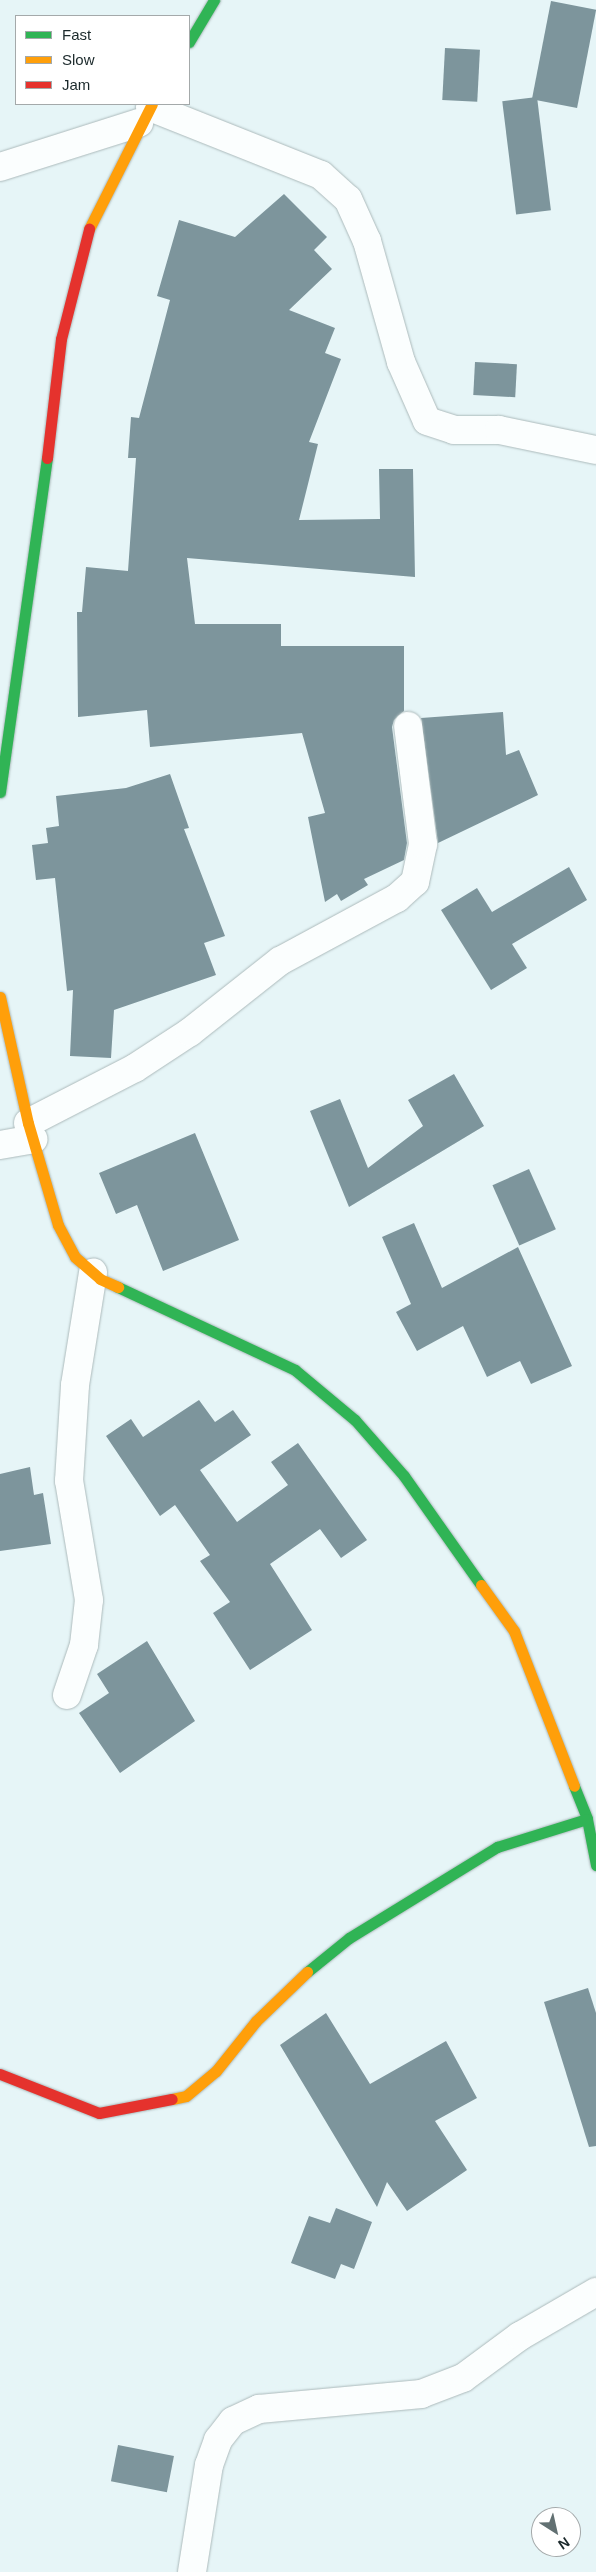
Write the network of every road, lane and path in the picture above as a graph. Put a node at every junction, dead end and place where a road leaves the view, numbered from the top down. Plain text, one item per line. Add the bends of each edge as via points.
1 (214, 0) edge
2 (190, 40) edge
3 (147, 111) edge
4 (0, 167) edge
5 (596, 450) edge
6 (408, 726) dead end
7 (0, 792) edge
8 (0, 997) edge
9 (30, 1131) junction
10 (0, 1145) edge
11 (93, 1272) junction
12 (67, 1696) dead end
13 (587, 1804) edge
14 (596, 1865) edge
15 (0, 2074) edge
16 (596, 2292) edge
17 (192, 2572) edge

1 - 2 street
3 - 4 street
3 - 5 street via 321,175 348,199 367,241 401,362 427,421 454,430 499,430
3 - 7 street via 90,225 61,339 32,582
6 - 9 street via 424,844 415,882 397,898 280,961 190,1032
8 - 9 street
9 - 10 street
9 - 11 street via 58,1226 75,1257
11 - 12 street via 75,1385 69,1481 89,1600 84,1645
11 - 13 street via 157,1307 294,1370 355,1420 455,1542 514,1630
13 - 14 street
13 - 15 street via 497,1847 349,1938 304,1974 256,2021 216,2071 186,2096 99,2113
16 - 17 street via 520,2336 462,2378 421,2394 259,2409 233,2420 218,2440 209,2465

